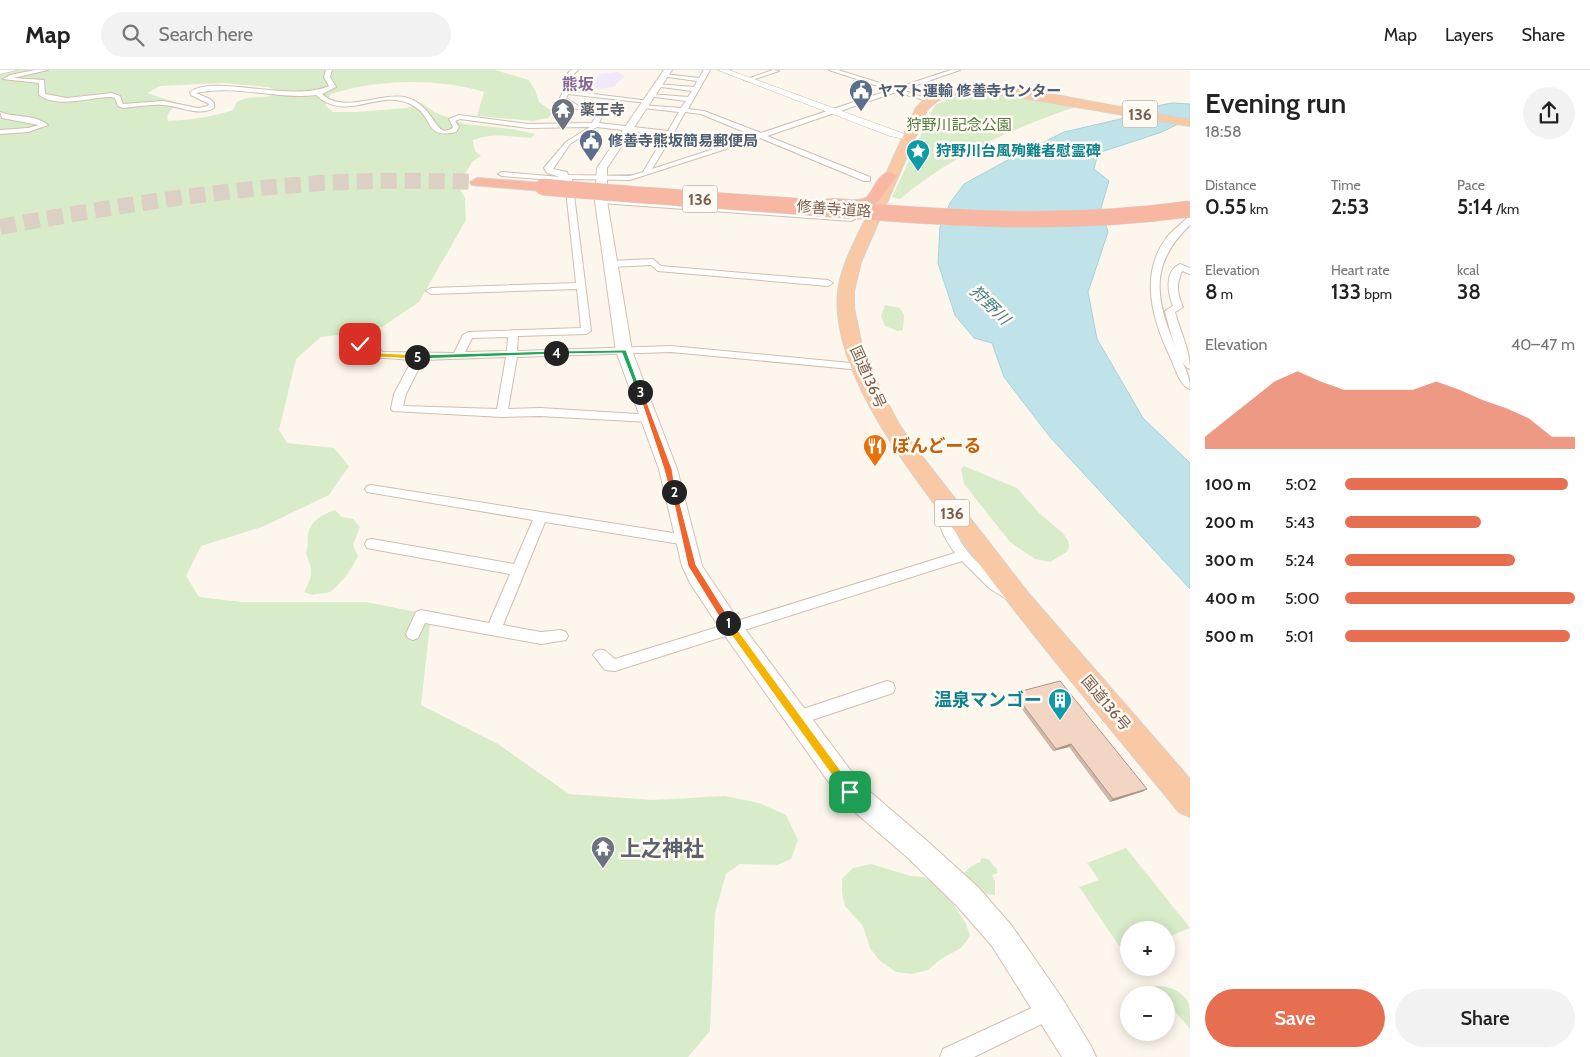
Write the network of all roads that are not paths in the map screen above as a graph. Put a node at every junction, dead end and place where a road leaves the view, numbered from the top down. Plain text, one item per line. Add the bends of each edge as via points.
1 (13, 70) edge
2 (45, 70) edge
3 (329, 70) edge
4 (574, 70) edge
5 (698, 70) edge
6 (706, 70) edge
7 (722, 70) edge
8 (832, 70) edge
9 (956, 70) edge
10 (776, 71) dead end
11 (0, 72) edge
12 (701, 80) junction
13 (747, 80) junction
14 (655, 89) edge
15 (695, 89) junction
16 (895, 91) junction
17 (565, 92) junction
18 (317, 93) junction
19 (689, 100) junction
20 (929, 101) junction
21 (683, 110) junction
22 (834, 112) junction
23 (0, 114) edge
24 (1190, 123) edge
25 (595, 125) junction
26 (628, 129) junction
27 (0, 132) edge
28 (670, 133) junction
29 (762, 136) junction
30 (909, 137) junction
31 (743, 142) junction
32 (502, 174) dead end
33 (646, 174) junction
34 (890, 176) junction
35 (867, 179) dead end
36 (569, 181) junction
37 (477, 182) tunnel mouth
38 (543, 187) junction
39 (601, 188) junction
40 (828, 208) junction
41 (1190, 209) edge
42 (847, 213) junction
43 (875, 214) junction
44 (1190, 220) edge
45 (611, 264) junction
46 (1190, 271) edge
47 (828, 283) dead end
48 (581, 286) junction
49 (431, 291) dead end
50 (1190, 306) edge
51 (1178, 307) junction
52 (586, 332) junction
53 (513, 334) junction
54 (360, 344) dead end
55 (624, 351) junction
56 (588, 352) junction
57 (512, 354) junction
58 (458, 356) junction
59 (419, 357) junction
60 (1190, 366) edge
61 (861, 367) junction
62 (1190, 386) edge
63 (502, 413) junction
64 (650, 418) junction
65 (371, 489) dead end
66 (947, 506) junction
67 (540, 517) junction
68 (686, 540) junction
69 (372, 544) dead end
70 (964, 555) junction
71 (518, 570) junction
72 (1020, 601) junction
73 (731, 627) junction
74 (494, 629) junction
75 (413, 634) dead end
76 (561, 636) dead end
77 (600, 655) dead end
78 (887, 688) dead end
79 (796, 718) junction
80 (1190, 802) edge
81 (1051, 1008) junction
82 (951, 1057) edge
83 (1080, 1057) edge

1 - 11 street
2 - 18 street via 6,79 42,82 42,95 48,98 112,95 118,97 122,106 163,103 198,110 212,107 208,100 192,93 206,88 278,94
3 - 18 street via 327,77 333,87
4 - 17 street
5 - 6 street
6 - 12 street
7 - 13 street
8 - 16 street
9 - 16 street
10 - 13 street
12 - 14 street
12 - 15 street
13 - 22 street
14 - 15 street
14 - 17 street
14 - 19 street
14 - 21 street
14 - 26 main road
15 - 19 street
16 - 20 street
16 - 22 street
17 - 25 street via 562,97 570,104 601,111
18 - 25 street via 327,102 340,106 389,98 407,99 425,111 434,130 443,133 454,131 456,127 450,120 459,117 528,126
19 - 21 street
20 - 24 highway, 136 via 950,93 982,90 1020,93
20 - 30 highway, 国道136号 / 136 via 922,108
21 - 28 street
21 - 29 street via 702,112
22 - 29 street
22 - 30 street
23 - 27 street via 45,124 28,130
25 - 26 street
25 - 36 street via 568,143 548,168
26 - 28 street
26 - 39 main road via 602,168
28 - 31 street
28 - 33 street
29 - 31 street
29 - 35 street
30 - 34 highway, 国道136号 / 136
31 - 33 street
32 - 36 street
33 - 39 street
34 - 42 highway via 882,182 873,200
34 - 43 highway, 国道136号 / 136
36 - 38 highway, 修善寺道路 / 136, bridge
36 - 39 street
36 - 40 highway, bridge via 616,195
36 - 41 highway, 修善寺道路 / 136, bridge via 987,219 1086,219
36 - 48 street
37 - 38 highway, 修善寺道路 / 136
38 - 40 highway, bridge via 600,188
39 - 42 street via 762,213 775,211 837,216
39 - 45 main road
40 - 42 highway
42 - 43 highway
43 - 61 highway, 国道136号 / 136 via 853,262 846,291 849,327
44 - 62 street via 1169,241 1154,280 1153,295 1163,331
45 - 47 street via 653,262 658,268
45 - 55 main road
46 - 51 street via 1180,267 1172,283
48 - 49 street
48 - 52 street
50 - 51 street
51 - 60 street via 1170,311 1177,338
52 - 53 street
52 - 56 street
53 - 57 street
53 - 58 street via 468,335
54 - 59 street via 373,344 378,355
55 - 56 street
55 - 61 street via 671,349
55 - 64 main road
56 - 57 street
57 - 58 street
57 - 63 street
58 - 59 street
59 - 63 street via 400,394 397,409
61 - 66 highway, 国道136号 / 136 via 891,428
63 - 64 street
64 - 68 main road via 668,469
65 - 67 street
66 - 70 street via 947,529
66 - 72 highway, 国道136号 / 136
67 - 68 street
67 - 71 street
68 - 73 main road via 697,576
69 - 71 street
70 - 72 street via 999,589
70 - 73 street
71 - 74 street
72 - 80 highway, 国道136号 / 136
73 - 77 street via 615,665 610,665
73 - 79 main road
74 - 75 street via 421,616
74 - 76 street via 548,638
78 - 79 street
79 - 81 main road via 850,792 960,890 1002,936
81 - 82 street
81 - 83 main road

